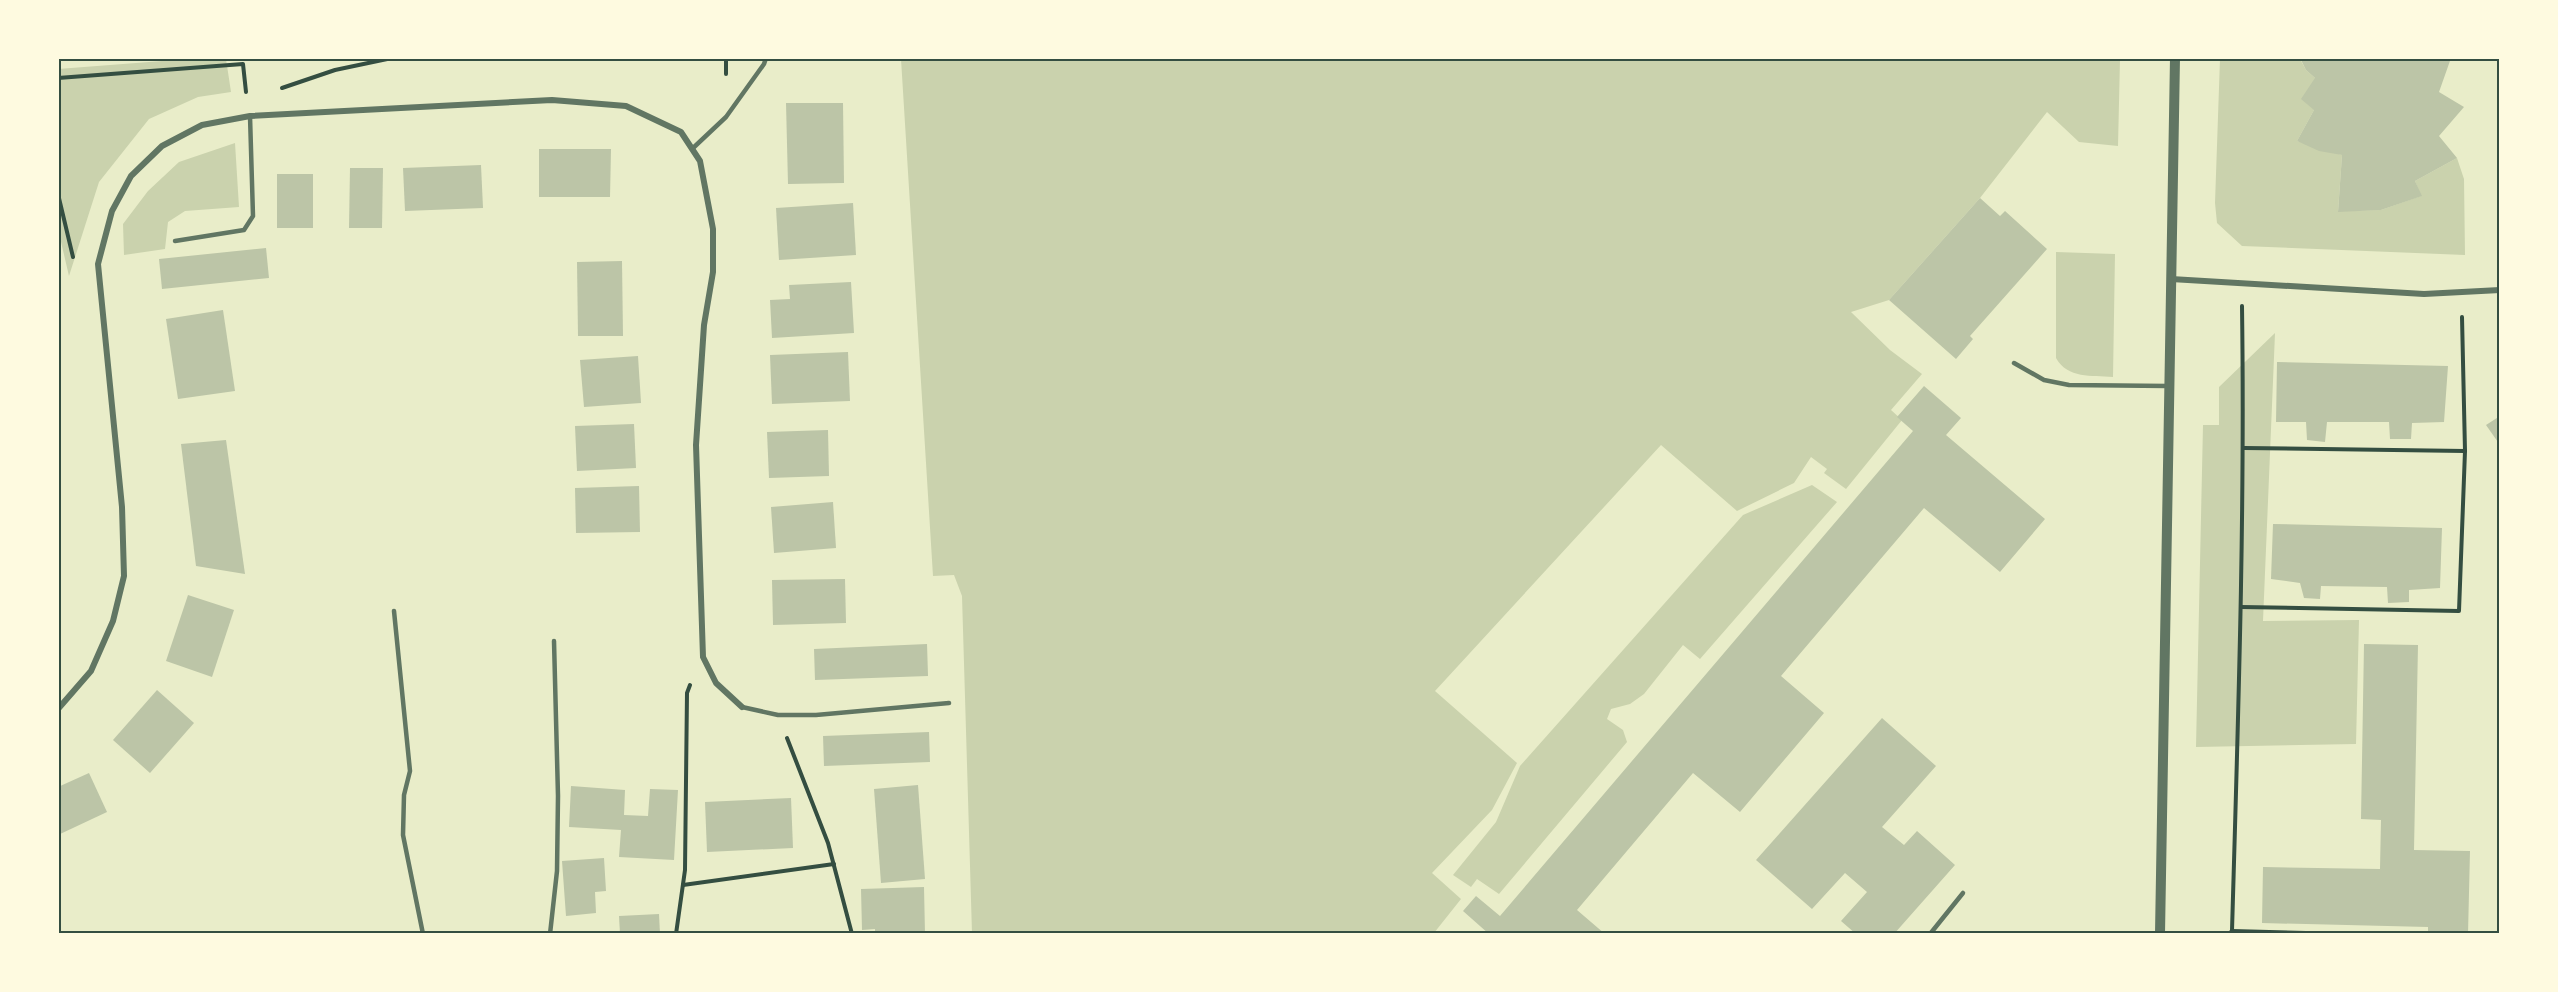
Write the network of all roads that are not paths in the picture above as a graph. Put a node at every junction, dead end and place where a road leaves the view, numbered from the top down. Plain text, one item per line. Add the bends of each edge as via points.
1 (765, 58) edge
2 (2175, 58) edge
3 (250, 116) junction
4 (692, 148) junction
5 (175, 241) dead end
6 (2170, 279) junction
7 (2499, 290) edge
8 (2014, 363) dead end
9 (2168, 386) junction
10 (394, 611) dead end
11 (554, 641) dead end
12 (949, 703) dead end
13 (742, 706) joint
14 (58, 709) edge
15 (1963, 892) dead end
16 (423, 933) edge
17 (550, 933) edge
18 (1930, 933) edge
19 (2160, 933) edge

1 - 4 lane via 726,117
2 - 6 street
3 - 4 street via 563,101 626,106 681,132
3 - 5 lane via 253,216 244,230
3 - 14 street via 202,125 162,146 131,176 111,211 98,264 122,507 124,576 113,621 91,671
4 - 13 street via 700,161 713,229 713,272 704,325 696,445 704,657 716,683
6 - 7 street via 2424,294
6 - 9 street
8 - 9 lane via 2044,380 2069,385
9 - 19 street
10 - 16 lane via 410,771 404,795 403,835
11 - 17 lane via 558,817
12 - 13 lane via 816,715 778,715
15 - 18 lane

